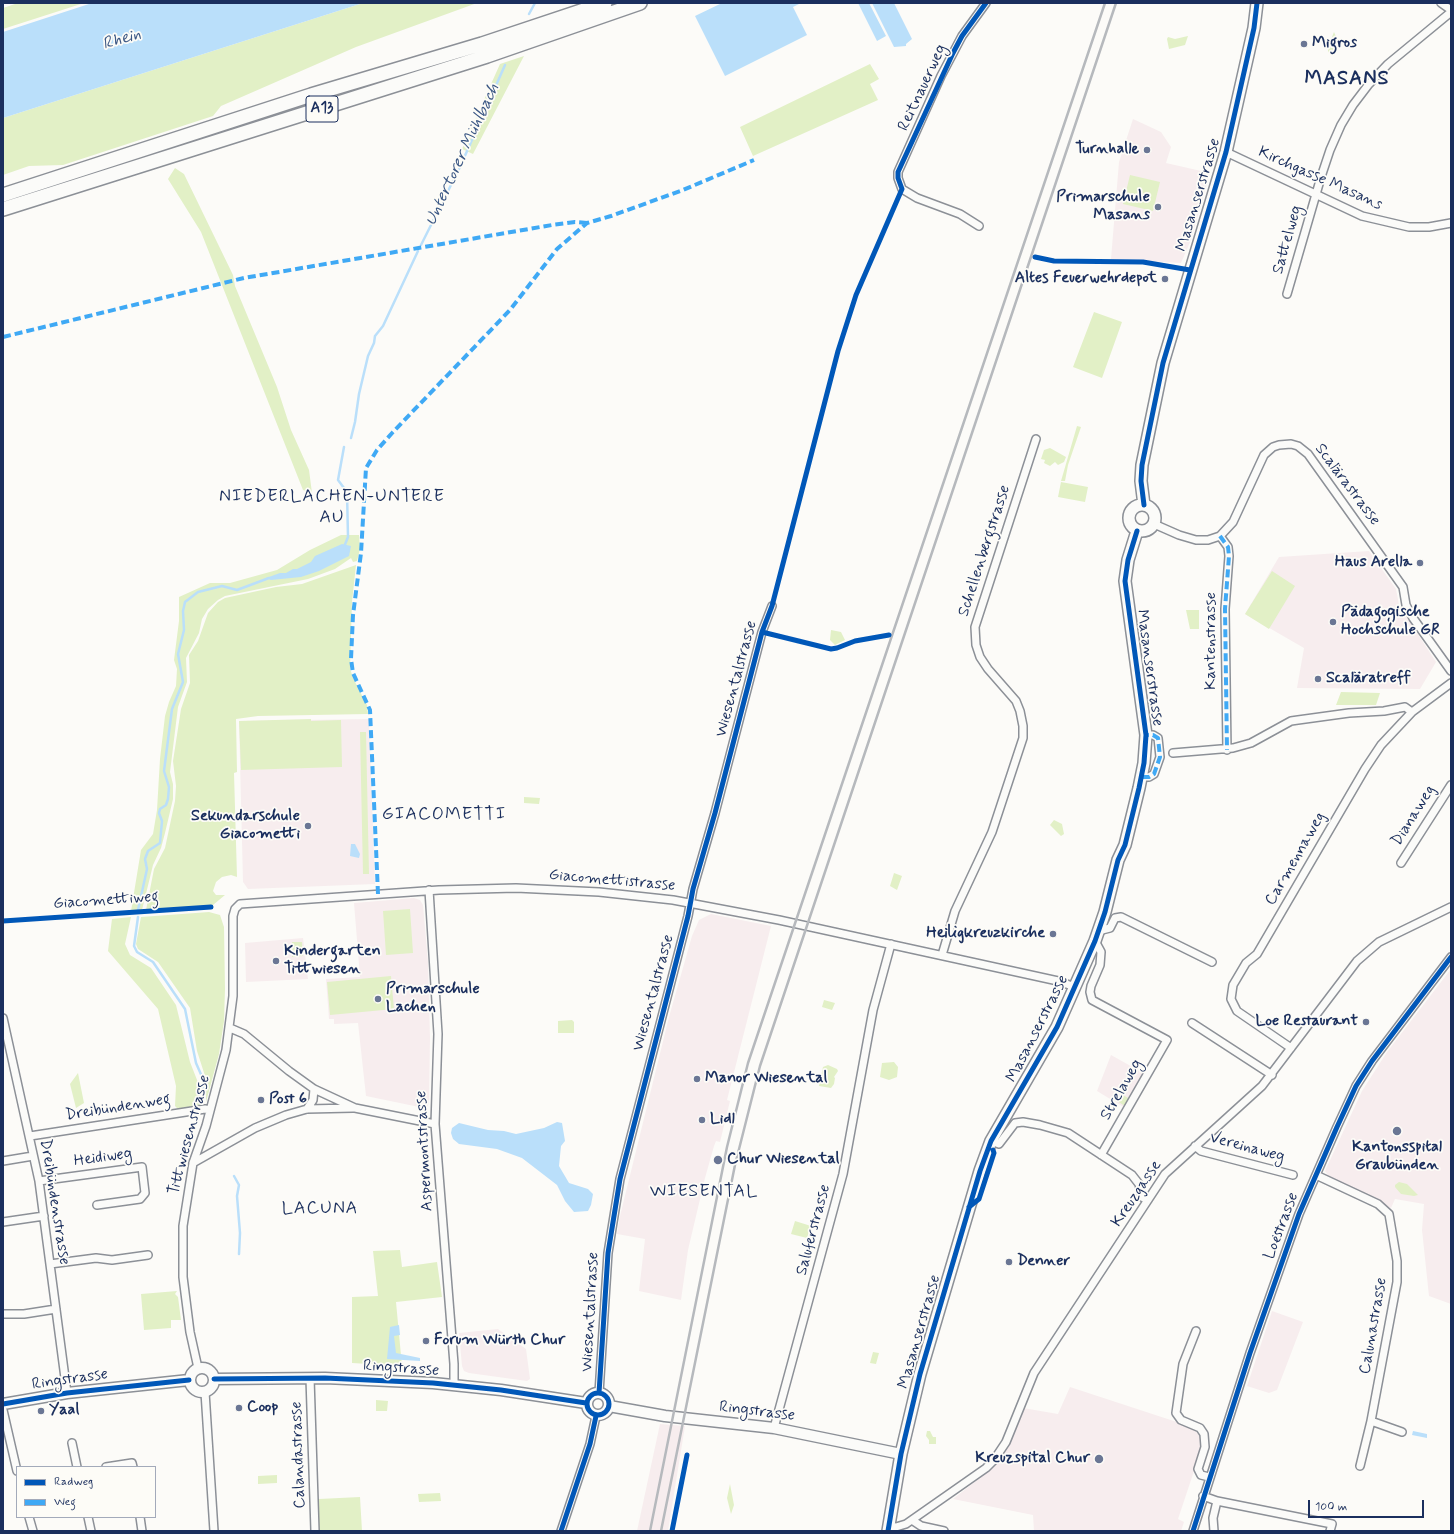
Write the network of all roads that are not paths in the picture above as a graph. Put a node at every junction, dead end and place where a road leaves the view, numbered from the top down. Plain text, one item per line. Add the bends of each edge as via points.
1 (605, 3) edge
2 (640, 3) edge
3 (986, 3) edge
4 (1441, 3) edge
5 (1258, 5) edge
6 (1451, 11) edge
7 (1226, 152) junction
8 (3, 195) edge
9 (1316, 195) junction
10 (3, 209) edge
11 (1451, 223) edge
12 (979, 226) dead end
13 (1287, 294) dead end
14 (1036, 439) dead end
15 (1144, 505) junction
16 (1154, 524) junction
17 (1137, 531) junction
18 (1220, 536) junction
19 (772, 606) dead end
20 (1451, 670) edge
21 (1451, 683) edge
22 (1412, 712) junction
23 (1227, 750) junction
24 (1174, 753) dead end
25 (1451, 785) edge
26 (1401, 863) dead end
27 (429, 890) junction
28 (690, 903) junction
29 (1451, 907) edge
30 (235, 908) joint
31 (1097, 936) junction
32 (891, 944) junction
33 (942, 955) junction
34 (1451, 957) edge
35 (1212, 962) dead end
36 (1076, 987) junction
37 (3, 1018) edge
38 (1192, 1023) dead end
39 (230, 1028) junction
40 (5, 1039) edge
41 (1291, 1048) junction
42 (1272, 1075) junction
43 (314, 1089) junction
44 (355, 1108) junction
45 (307, 1109) junction
46 (210, 1110) junction
47 (435, 1124) junction
48 (30, 1136) junction
49 (991, 1141) junction
50 (1195, 1146) junction
51 (1101, 1155) junction
52 (33, 1156) junction
53 (3, 1161) edge
54 (193, 1163) junction
55 (1293, 1175) dead end
56 (1316, 1175) junction
57 (39, 1181) junction
58 (1148, 1200) junction
59 (97, 1205) dead end
60 (44, 1216) junction
61 (3, 1222) edge
62 (148, 1255) dead end
63 (50, 1264) junction
64 (56, 1309) junction
65 (3, 1314) edge
66 (1196, 1331) dead end
67 (198, 1368) junction
68 (310, 1378) junction
69 (214, 1379) junction
70 (189, 1380) junction
71 (454, 1385) junction
72 (205, 1392) junction
73 (67, 1393) junction
74 (599, 1393) junction
75 (3, 1403) edge
76 (586, 1403) junction
77 (609, 1406) junction
78 (596, 1416) junction
79 (1371, 1421) junction
80 (774, 1428) junction
81 (1402, 1432) dead end
82 (6, 1441) edge
83 (72, 1443) dead end
84 (901, 1454) junction
85 (132, 1465) edge
86 (77, 1466) edge
87 (119, 1466) edge
88 (1360, 1466) dead end
89 (16, 1468) edge
90 (1209, 1478) junction
91 (1203, 1496) junction
92 (1217, 1501) junction
93 (29, 1518) edge
94 (88, 1518) edge
95 (140, 1518) edge
96 (912, 1520) junction
97 (1331, 1528) edge
98 (888, 1529) edge
99 (30, 1530) edge
100 (91, 1531) edge
101 (142, 1531) edge
102 (214, 1531) edge
103 (315, 1531) edge
104 (561, 1531) edge
105 (944, 1531) edge
106 (1193, 1531) edge
107 (1214, 1531) edge

1 - 8 highway, A13
2 - 10 highway, A13 via 487,56
3 - 12 street, Reitnauerweg via 962,36 941,76 898,172 902,189 917,198 960,214
4 - 6 street
5 - 7 main road, Masanserstrasse
6 - 9 street, Sattelweg via 1388,64 1357,100 1341,125 1330,150
7 - 9 street, Kirchgasse Masans
7 - 15 main road, Masanserstrasse via 1163,363 1142,465
9 - 11 street, Kirchgasse Masans via 1362,216 1399,226 1426,227
9 - 13 street, Sattelweg
14 - 33 street, Schellenbergstrasse via 975,627 980,657 1016,701 1023,726 1023,738 992,832 955,911
15 - 16 main road via 1154,512
15 - 17 main road via 1135,507 1128,519
16 - 17 main road via 1149,530
16 - 18 street via 1196,540
17 - 31 main road, Masanserstrasse via 1125,580 1146,735 1142,777 1125,845 1118,860
18 - 20 street, Scalärastrasse via 1232,522 1264,455 1279,445 1298,446 1315,463 1403,587 1406,605 1413,618
18 - 23 street, Kantenstrasse via 1228,547 1229,556 1226,609
19 - 28 street, Wiesentalstrasse via 762,632
21 - 22 street, Carmennaweg
22 - 23 street via 1405,707 1291,721 1251,743
22 - 41 street, Carmennaweg via 1381,745 1365,769 1257,954 1246,963 1233,985 1231,999 1237,1011
23 - 24 street
25 - 26 street, Dianaweg
27 - 28 street, Giacomettistrasse via 550,889
27 - 30 street, Giacomettistrasse via 251,902
27 - 47 street, Aspermontstrasse via 438,1034
28 - 32 street, Giacomettistrasse
28 - 74 street, Wiesentalstrasse via 613,1215 606,1276
29 - 41 street, Kreuzgasse via 1401,930 1370,948 1350,970
30 - 39 street, Tittwiesenstrasse
31 - 35 street via 1110,928 1115,918 1121,917
31 - 36 main road, Masanserstrasse
31 - 51 street, Strelaweg via 1101,960 1091,986 1092,1000 1167,1040
32 - 33 street, Giacomettistrasse
32 - 80 street, Saluferstrasse via 873,1010 838,1197
33 - 36 street, Giacomettistrasse
34 - 56 street, Loëstrasse via 1383,1046 1360,1081
36 - 49 main road, Masanserstrasse via 1050,1040
37 - 40 street, Dreibündenstrasse
38 - 42 street
39 - 43 street via 244,1034
39 - 46 street, Tittwiesenstrasse
40 - 48 street, Dreibündenstrasse
41 - 42 street, Kreuzgasse
42 - 50 street, Kreuzgasse
43 - 44 street
43 - 45 street via 313,1100
44 - 45 street
44 - 47 street
45 - 54 street via 255,1128
46 - 48 street, Dreibündenweg
46 - 54 street, Tittwiesenstrasse
47 - 71 street, Aspermontstrasse
48 - 52 street, Dreibündenstrasse
49 - 51 street via 999,1144 1015,1123 1032,1123 1068,1133
49 - 84 main road, Masanserstrasse via 976,1183 922,1367
50 - 55 street, Vereinaweg via 1201,1151
50 - 58 street, Kreuzgasse via 1172,1166
51 - 58 street via 1137,1179 1142,1196
52 - 53 street
52 - 57 street, Dreibündenstrasse
54 - 67 street, Tittwiesenstrasse via 182,1241 183,1277
56 - 79 street, Calunastrasse via 1383,1207 1389,1214 1397,1282
56 - 90 street, Loëstrasse via 1284,1255
57 - 59 street, Heidiweg via 142,1167 145,1193 140,1199
57 - 60 street, Dreibündenstrasse
58 - 96 street, Kreuzgasse via 1034,1373 1000,1452 986,1468
60 - 61 street
60 - 63 street, Dreibündenstrasse
62 - 63 street
63 - 64 street, Dreibündenstrasse
64 - 65 street
64 - 73 street, Dreibündenstrasse
66 - 90 street via 1183,1364 1176,1413 1181,1420 1194,1424 1204,1434 1205,1447 1198,1470 1201,1475
67 - 69 main road via 210,1371
67 - 70 main road
68 - 69 main road, Ringstrasse
68 - 71 main road, Ringstrasse via 373,1379
68 - 103 street, Calandastrasse
69 - 72 main road via 212,1387
70 - 72 main road via 192,1388 200,1393
70 - 73 main road, Ringstrasse
71 - 76 main road, Ringstrasse
72 - 102 street
73 - 75 main road, Ringstrasse
74 - 76 main road via 591,1395
74 - 77 main road via 606,1396
75 - 82 street
76 - 78 main road via 588,1412
77 - 78 main road via 605,1414
77 - 80 main road, Ringstrasse via 658,1415
78 - 104 street via 590,1444
79 - 81 street
79 - 88 street, Calunastrasse
80 - 84 main road, Ringstrasse
82 - 89 street
83 - 86 street
84 - 98 main road, Masanserstrasse
85 - 87 street
90 - 91 street, Loëstrasse
91 - 92 street
91 - 106 street, Loëstrasse
92 - 97 street
92 - 107 street via 1213,1518
93 - 99 street
94 - 100 street
95 - 101 street
96 - 98 street, Kreuzgasse
96 - 105 street via 921,1526

